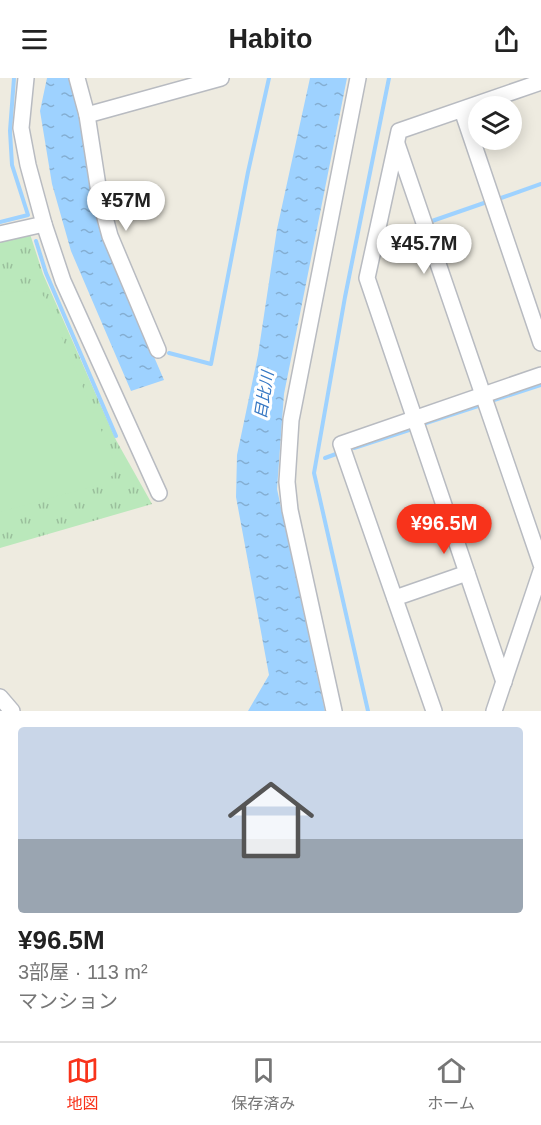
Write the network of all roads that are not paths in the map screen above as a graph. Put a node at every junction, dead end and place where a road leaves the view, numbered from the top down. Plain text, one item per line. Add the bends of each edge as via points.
1 (26, 78) edge
2 (77, 78) edge
3 (221, 78) edge
4 (358, 78) edge
5 (532, 82) edge
6 (462, 110) junction
7 (87, 115) junction
8 (396, 144) junction
9 (44, 224) junction
10 (0, 234) edge
11 (541, 343) edge
12 (158, 350) dead end
13 (541, 375) edge
14 (483, 395) junction
15 (415, 418) junction
16 (159, 493) dead end
17 (541, 564) edge
18 (541, 571) edge
19 (467, 573) junction
20 (395, 598) junction
21 (504, 682) junction
22 (0, 697) edge
23 (12, 711) edge
24 (334, 711) edge
25 (434, 711) edge
26 (494, 711) edge

1 - 9 street via 21,128
2 - 7 street
3 - 7 street
4 - 24 street via 291,420 287,482
5 - 6 street
6 - 8 street via 399,131
6 - 11 street
7 - 12 street via 110,236
8 - 14 street
8 - 15 street via 367,278
9 - 10 street
9 - 16 street via 63,281
13 - 14 street
14 - 15 street
14 - 17 street
15 - 19 street
15 - 20 street via 341,444
18 - 21 street
19 - 20 street
19 - 21 street
20 - 25 street
21 - 26 street
22 - 23 street

